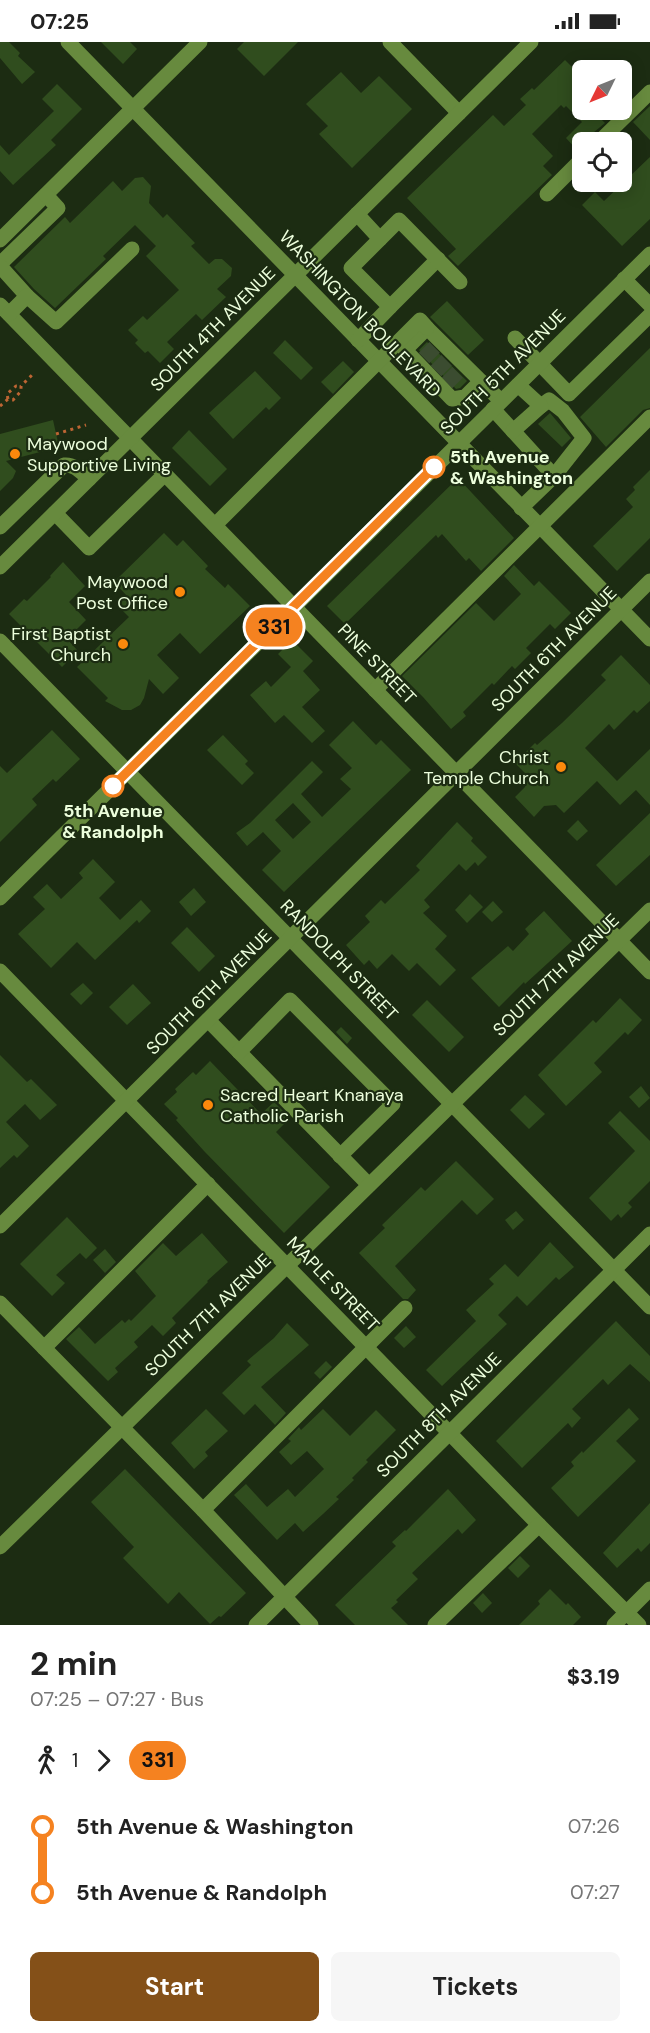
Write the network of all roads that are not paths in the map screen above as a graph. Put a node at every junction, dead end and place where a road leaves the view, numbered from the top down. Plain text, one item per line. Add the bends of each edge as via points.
1 (68, 42) edge
2 (200, 42) edge
3 (390, 42) edge
4 (531, 42) edge
5 (650, 92) edge
6 (133, 109) junction
7 (459, 113) junction
8 (609, 132) edge
9 (572, 169) edge
10 (547, 194) dead end
11 (46, 195) junction
12 (357, 214) junction
13 (380, 239) junction
14 (0, 240) edge
15 (132, 249) dead end
16 (650, 254) edge
17 (438, 259) junction
18 (0, 265) edge
19 (296, 275) junction
20 (624, 279) junction
21 (460, 282) dead end
22 (27, 296) junction
23 (650, 305) edge
24 (390, 307) junction
25 (4, 309) edge
26 (650, 315) edge
27 (515, 338) dead end
28 (358, 339) junction
29 (399, 348) junction
30 (379, 361) junction
31 (539, 363) junction
32 (481, 381) junction
33 (518, 385) junction
34 (497, 405) junction
35 (541, 406) junction
36 (650, 417) edge
37 (513, 431) junction
38 (130, 438) junction
39 (459, 443) junction
40 (165, 474) junction
41 (554, 476) junction
42 (89, 479) junction
43 (521, 507) junction
44 (55, 513) junction
45 (215, 525) junction
46 (540, 526) junction
47 (0, 527) edge
48 (2, 561) edge
49 (650, 581) edge
50 (294, 607) junction
51 (621, 610) junction
52 (650, 639) edge
53 (0, 641) edge
54 (375, 690) junction
55 (128, 772) junction
56 (457, 774) junction
57 (0, 898) edge
58 (650, 910) edge
59 (290, 939) junction
60 (620, 941) junction
61 (0, 971) edge
62 (650, 972) edge
63 (208, 1020) junction
64 (239, 1052) junction
65 (127, 1101) junction
66 (452, 1104) junction
67 (340, 1156) junction
68 (208, 1184) junction
69 (369, 1185) junction
70 (0, 1226) edge
71 (650, 1234) edge
72 (287, 1265) junction
73 (614, 1270) junction
74 (0, 1303) edge
75 (650, 1307) edge
76 (405, 1308) dead end
77 (367, 1347) junction
78 (44, 1348) junction
79 (121, 1427) junction
80 (450, 1432) junction
81 (203, 1510) junction
82 (538, 1525) junction
83 (0, 1547) edge
84 (650, 1589) edge
85 (284, 1597) junction
86 (627, 1612) junction
87 (256, 1625) edge
88 (311, 1625) edge
89 (435, 1625) edge
90 (614, 1625) edge
91 (639, 1625) edge

1 - 6 street, WASHINGTON BOULEVARD
2 - 6 street
3 - 7 street
4 - 7 street, SOUTH 4TH AVENUE
5 - 8 street
6 - 11 street
6 - 19 street, WASHINGTON BOULEVARD
7 - 12 street, SOUTH 4TH AVENUE
9 - 10 street
11 - 14 street
11 - 18 street via 58,208
12 - 13 street
12 - 19 street, SOUTH 4TH AVENUE
13 - 17 street via 399,220
13 - 24 street via 351,268
15 - 22 street via 56,322
16 - 20 street, SOUTH 5TH AVENUE
17 - 21 street
17 - 24 street
18 - 22 street
19 - 28 street, WASHINGTON BOULEVARD
19 - 38 street, SOUTH 4TH AVENUE
20 - 23 street
20 - 31 street, SOUTH 5TH AVENUE
22 - 25 street
24 - 28 street
25 - 38 street, PINE STREET
26 - 31 street via 569,394
27 - 31 street
28 - 30 street, WASHINGTON BOULEVARD
29 - 30 street
29 - 32 street via 421,361 453,399 465,397
29 - 32 street via 427,328 462,368
30 - 39 street, WASHINGTON BOULEVARD
30 - 45 street
31 - 33 street, SOUTH 5TH AVENUE
32 - 34 street
33 - 34 street, SOUTH 5TH AVENUE
33 - 35 street
34 - 37 street
34 - 39 street, SOUTH 5TH AVENUE
35 - 37 street
35 - 41 street via 549,400 564,411 584,438
36 - 46 street
37 - 41 street
38 - 40 street, PINE STREET
38 - 42 street, SOUTH 4TH AVENUE
39 - 43 street, WASHINGTON BOULEVARD
39 - 50 street, SOUTH 5TH AVENUE
40 - 44 street via 89,548
40 - 45 street, PINE STREET
41 - 43 street
42 - 44 street, SOUTH 4TH AVENUE
42 - 47 street via 71,465 64,465
43 - 46 street, WASHINGTON BOULEVARD
44 - 48 street, SOUTH 4TH AVENUE
45 - 50 street, PINE STREET
46 - 51 street, WASHINGTON BOULEVARD
46 - 54 street
49 - 51 street, SOUTH 6TH AVENUE
50 - 54 street, PINE STREET
50 - 55 street, SOUTH 5TH AVENUE
51 - 52 street, WASHINGTON BOULEVARD
51 - 56 street, SOUTH 6TH AVENUE
53 - 55 street, RANDOLPH STREET
54 - 56 street, PINE STREET
55 - 57 street, SOUTH 5TH AVENUE
55 - 59 street, RANDOLPH STREET
56 - 59 street, SOUTH 6TH AVENUE
56 - 60 street, PINE STREET
58 - 60 street, SOUTH 7TH AVENUE
59 - 63 street, SOUTH 6TH AVENUE
59 - 66 street, RANDOLPH STREET
60 - 62 street, PINE STREET
60 - 66 street, SOUTH 7TH AVENUE
61 - 65 street, MAPLE STREET
63 - 64 street
63 - 65 street, SOUTH 6TH AVENUE
64 - 67 street
64 - 67 street via 290,1000 393,1104
65 - 68 street, MAPLE STREET
65 - 70 street, SOUTH 6TH AVENUE
66 - 69 street, SOUTH 7TH AVENUE
66 - 73 street, RANDOLPH STREET
67 - 69 street
68 - 72 street, MAPLE STREET
68 - 78 street
69 - 72 street, SOUTH 7TH AVENUE
71 - 73 street, SOUTH 8TH AVENUE
72 - 77 street, MAPLE STREET
72 - 79 street, SOUTH 7TH AVENUE
73 - 75 street, RANDOLPH STREET
73 - 80 street, SOUTH 8TH AVENUE
74 - 78 street
76 - 77 street
77 - 80 street, MAPLE STREET
77 - 81 street
78 - 79 street
79 - 81 street
79 - 83 street, SOUTH 7TH AVENUE
80 - 82 street, MAPLE STREET
80 - 85 street, SOUTH 8TH AVENUE
81 - 85 street
82 - 86 street, MAPLE STREET
82 - 89 street
84 - 86 street
85 - 87 street, SOUTH 8TH AVENUE
85 - 88 street
86 - 90 street
86 - 91 street, MAPLE STREET

